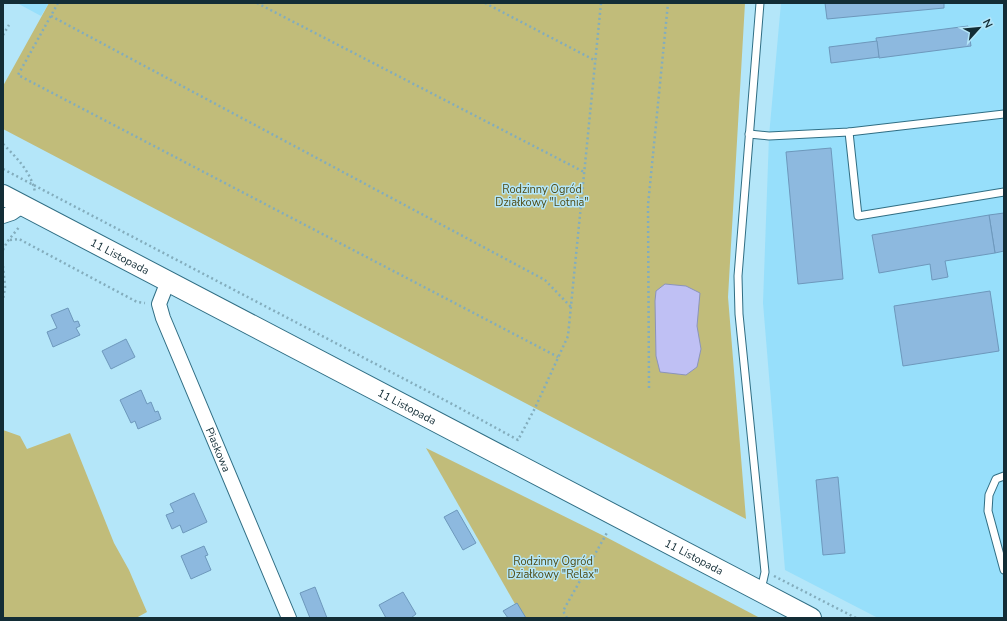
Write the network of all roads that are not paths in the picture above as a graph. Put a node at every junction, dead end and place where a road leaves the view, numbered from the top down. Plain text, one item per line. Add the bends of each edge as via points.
1 (760, 3) edge
2 (1004, 114) edge
3 (849, 132) junction
4 (749, 134) junction
5 (1004, 192) edge
6 (3, 195) edge
7 (27, 208) junction
8 (3, 216) edge
9 (168, 281) junction
10 (1004, 476) edge
11 (1004, 570) edge
12 (758, 591) junction
13 (289, 618) edge
14 (811, 618) edge

1 - 4 lane
2 - 3 lane
3 - 4 lane via 769,136
3 - 5 lane via 858,216
4 - 12 lane via 738,276 739,314 765,572
6 - 7 street, 11 Listopada
7 - 8 street
7 - 9 street, 11 Listopada
9 - 12 street, 11 Listopada
9 - 13 street, Piaskowa via 159,304 162,318
10 - 11 lane via 996,479 989,495 988,511
12 - 14 street, 11 Listopada

